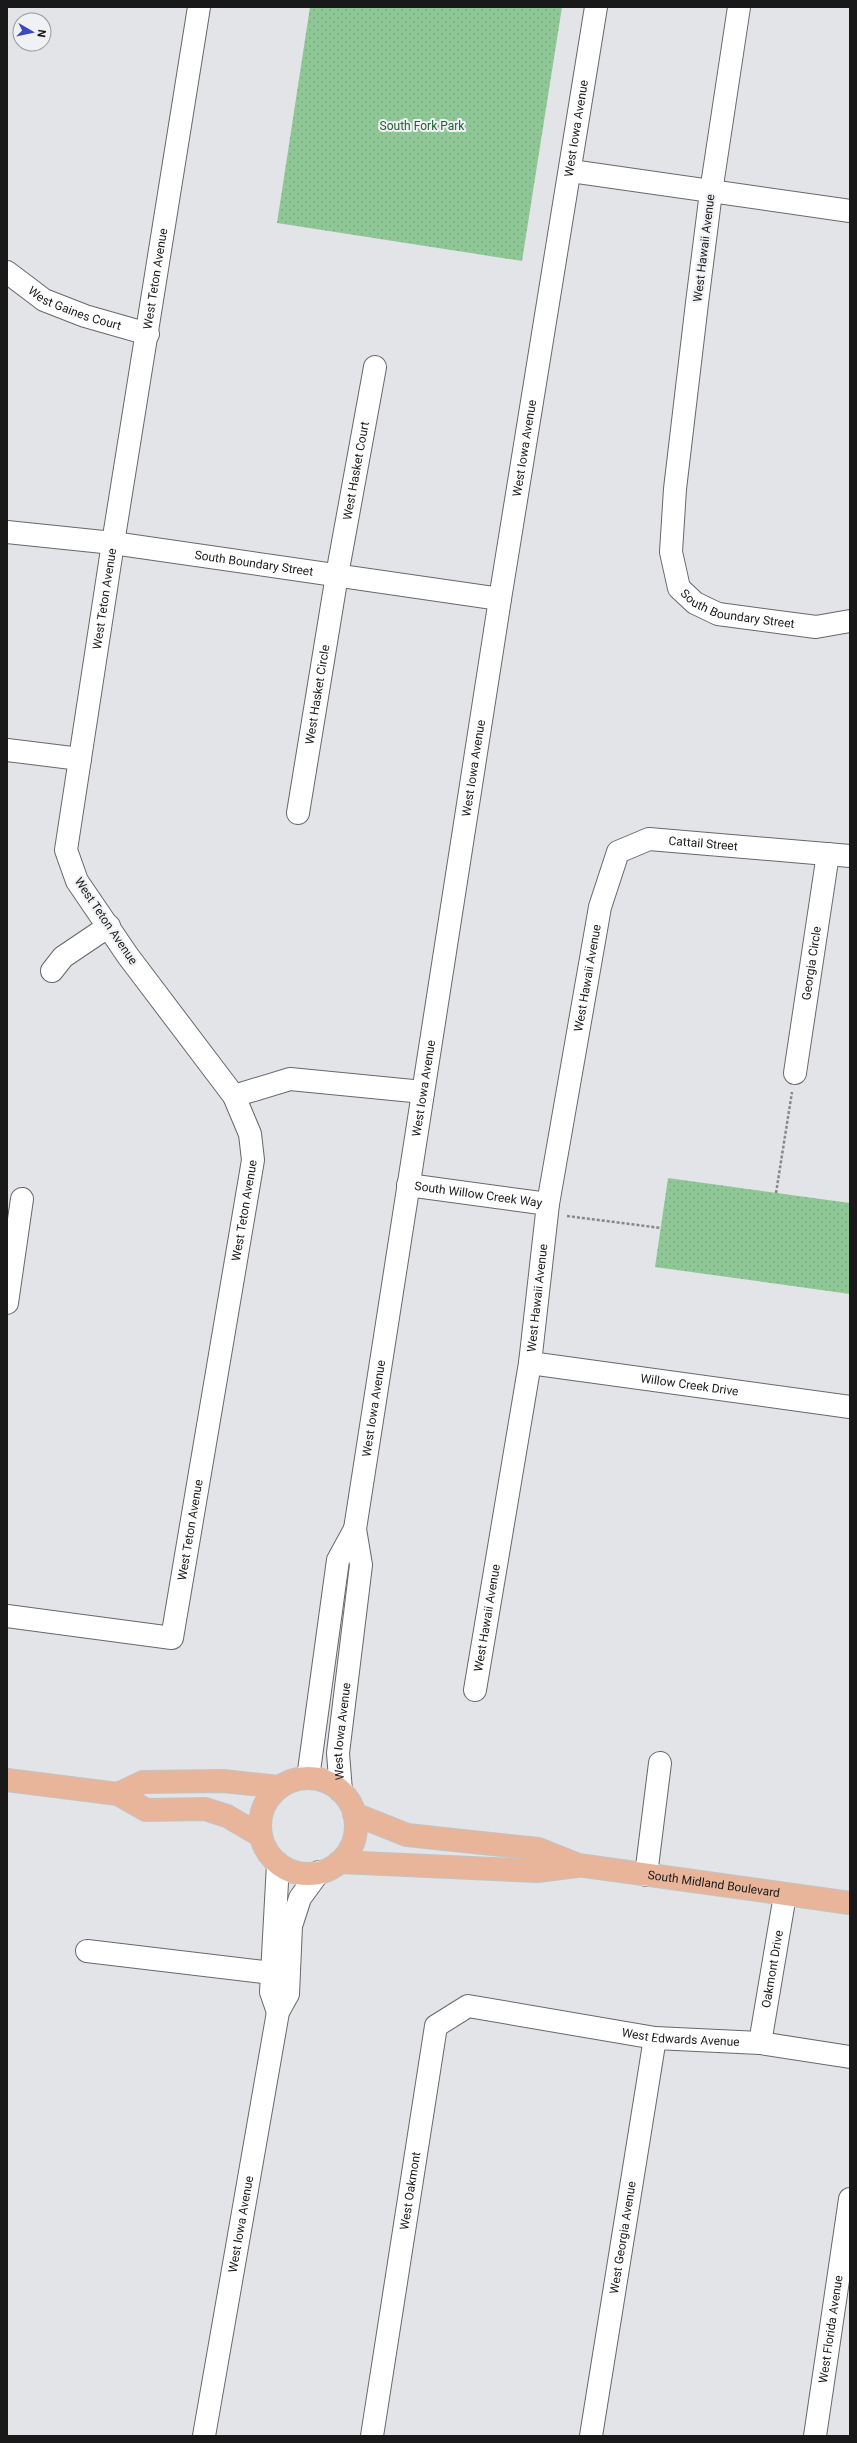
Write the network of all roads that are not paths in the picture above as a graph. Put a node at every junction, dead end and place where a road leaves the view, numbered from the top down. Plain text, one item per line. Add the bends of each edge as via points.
1 (199, 7) edge
2 (596, 7) edge
3 (739, 7) edge
4 (571, 171) junction
5 (711, 192) junction
6 (850, 211) edge
7 (7, 272) edge
8 (148, 334) junction
9 (375, 367) dead end
10 (675, 489) joint
11 (7, 532) edge
12 (113, 543) junction
13 (337, 575) junction
14 (500, 599) junction
15 (850, 621) edge
16 (7, 750) edge
17 (80, 759) junction
18 (298, 813) dead end
19 (828, 854) junction
20 (850, 856) edge
21 (600, 908) joint
22 (109, 926) junction
23 (52, 971) dead end
24 (795, 1073) road end
25 (423, 1092) junction
26 (234, 1096) junction
27 (408, 1185) junction
28 (22, 1199) dead end
29 (548, 1209) junction
30 (7, 1303) edge
31 (530, 1363) junction
32 (850, 1407) edge
33 (355, 1529) junction
34 (7, 1616) edge
35 (475, 1690) dead end
36 (660, 1763) dead end
37 (308, 1778) junction
38 (7, 1780) edge
39 (280, 1787) junction
40 (341, 1791) junction
41 (118, 1794) junction
42 (354, 1814) junction
43 (261, 1836) junction
44 (339, 1862) junction
45 (278, 1864) junction
46 (578, 1865) junction
47 (319, 1872) junction
48 (646, 1875) junction
49 (785, 1894) junction
50 (850, 1903) edge
51 (88, 1951) dead end
52 (272, 1974) junction
53 (278, 2012) junction
54 (511, 2012) joint
55 (655, 2038) junction
56 (760, 2043) junction
57 (850, 2057) edge
58 (850, 2199) edge
59 (204, 2436) edge
60 (372, 2436) edge
61 (591, 2436) edge
62 (815, 2436) edge

1 - 8 street, West Teton Avenue
2 - 4 street, West Iowa Avenue
3 - 5 street, West Hawaii Avenue
4 - 5 street
4 - 14 street, West Iowa Avenue
5 - 6 street
5 - 10 street, West Hawaii Avenue
7 - 8 street, West Gaines Court via 44,300 85,316
8 - 12 street, West Teton Avenue
9 - 13 street, West Hasket Court
10 - 15 street, South Boundary Street via 671,552 678,588 695,603 718,614 816,627
11 - 12 street, South Boundary Street
12 - 13 street, South Boundary Street
12 - 17 street, West Teton Avenue
13 - 14 street, South Boundary Street
13 - 18 street, West Hasket Circle
14 - 25 street, West Iowa Avenue
16 - 17 street
17 - 22 street, West Teton Avenue via 66,850 77,881
19 - 20 street, Cattail Street
19 - 21 street, Cattail Street via 649,839 618,852
19 - 24 street, Georgia Circle
21 - 29 street, West Hawaii Avenue
22 - 23 street via 63,957
22 - 26 street, West Teton Avenue
25 - 26 street via 290,1079
25 - 27 street, West Iowa Avenue
26 - 34 street, West Teton Avenue via 250,1134 253,1160 172,1638
27 - 29 street, South Willow Creek Way
27 - 33 street, West Iowa Avenue
28 - 30 street
29 - 31 street, West Hawaii Avenue
31 - 32 street, Willow Creek Drive
31 - 35 street, West Hawaii Avenue
33 - 37 street, West Iowa Avenue via 338,1560
33 - 40 street, West Iowa Avenue via 361,1565 338,1753
36 - 48 street
37 - 39 main road via 299,1778
37 - 40 main road via 329,1782
38 - 41 main road
39 - 41 main road via 223,1781 143,1782
39 - 43 main road via 264,1805 260,1820
40 - 42 main road
41 - 43 main road via 146,1810 205,1809 227,1816
42 - 44 main road via 355,1834 350,1850
42 - 46 main road, South Midland Boulevard via 407,1835 538,1849
43 - 45 main road via 267,1852
44 - 46 main road, South Midland Boulevard via 537,1871
44 - 47 main road
45 - 47 main road via 293,1872
45 - 52 street, West Iowa Avenue
46 - 48 main road, South Midland Boulevard
47 - 53 street, West Iowa Avenue via 300,1898 291,1926 288,1994
48 - 49 main road, South Midland Boulevard
49 - 50 main road, South Midland Boulevard
49 - 56 street, Oakmont Drive
51 - 52 street
52 - 53 street, West Iowa Avenue via 271,1992
53 - 59 street, West Iowa Avenue
54 - 55 street, West Edwards Avenue
54 - 60 street, West Oakmont via 468,2006 436,2026
55 - 56 street, West Edwards Avenue
55 - 61 street, West Georgia Avenue
56 - 57 street, West Edwards Avenue
58 - 62 street, West Florida Avenue

